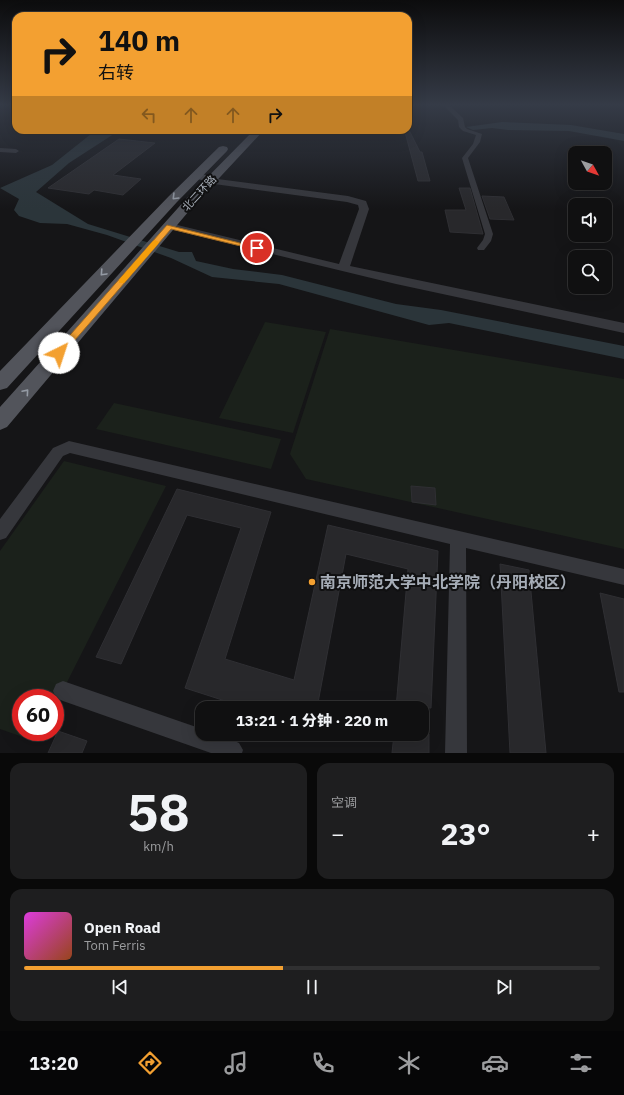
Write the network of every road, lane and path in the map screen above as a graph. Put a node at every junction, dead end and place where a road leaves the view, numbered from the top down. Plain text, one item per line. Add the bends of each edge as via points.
1 (250, 139) edge
2 (478, 139) edge
3 (229, 144) dead end
4 (0, 150) edge
5 (16, 151) dead end
6 (196, 176) junction
7 (211, 180) junction
8 (169, 226) junction
9 (481, 248) dead end
10 (343, 268) junction
11 (624, 328) edge
12 (0, 383) edge
13 (0, 421) edge
14 (0, 532) edge
15 (458, 538) junction
16 (624, 577) edge
17 (64, 691) edge
18 (235, 752) edge
19 (456, 753) edge

1 - 7 main road, 北二环路
2 - 9 street via 476,146 465,158 489,234
3 - 6 main road, 北二环路
4 - 5 street
6 - 7 main road
6 -> 12 main road, 北二环路
7 - 8 main road, 北二环路
7 - 10 street via 363,203 364,209
8 - 10 street
13 -> 8 main road, 北二环路
10 - 11 street
14 - 15 street via 58,452 69,447
15 - 16 street
15 - 19 street
17 - 18 street

